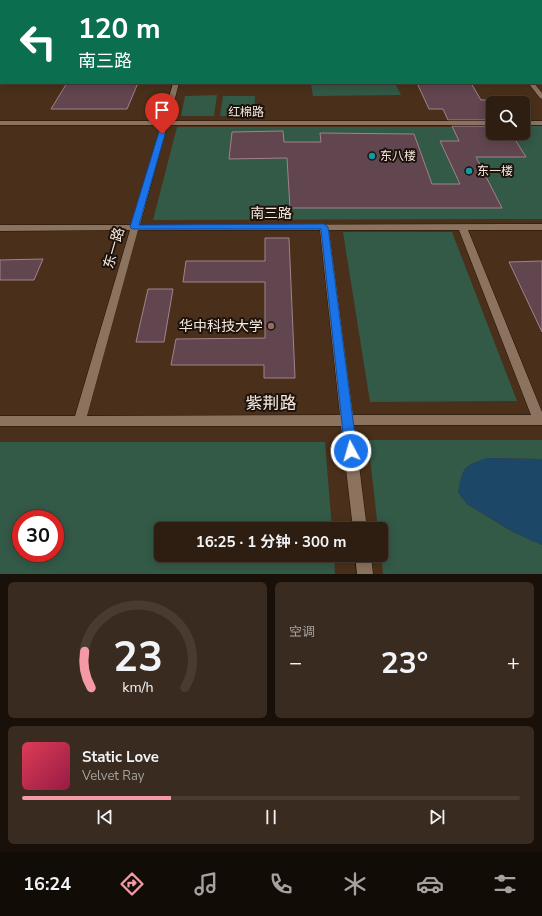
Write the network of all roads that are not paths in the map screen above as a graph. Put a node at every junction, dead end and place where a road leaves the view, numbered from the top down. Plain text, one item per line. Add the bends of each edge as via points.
1 (176, 84) edge
2 (532, 84) edge
3 (542, 97) edge
4 (486, 122) edge
5 (530, 122) edge
6 (542, 122) edge
7 (0, 123) edge
8 (165, 123) junction
9 (134, 227) junction
10 (324, 227) junction
11 (462, 227) junction
12 (542, 227) edge
13 (0, 228) edge
14 (80, 420) junction
15 (348, 420) junction
16 (540, 420) edge
17 (0, 421) edge
18 (359, 522) edge
19 (364, 562) edge
20 (365, 574) edge

1 - 8 street, 东一路
2 - 3 street
4 - 8 street, 红棉路
5 - 6 street
7 - 8 street, 红棉路
8 - 9 street, 东一路
9 - 10 street, 南三路
9 - 13 street, 南三路
9 - 14 street, 东一路
10 - 11 street, 南三路
10 - 15 street
11 - 12 street, 南三路
11 - 16 street
14 - 15 street, 紫荆路
14 - 17 street, 紫荆路
15 - 16 street, 紫荆路
15 - 18 street
19 - 20 street

